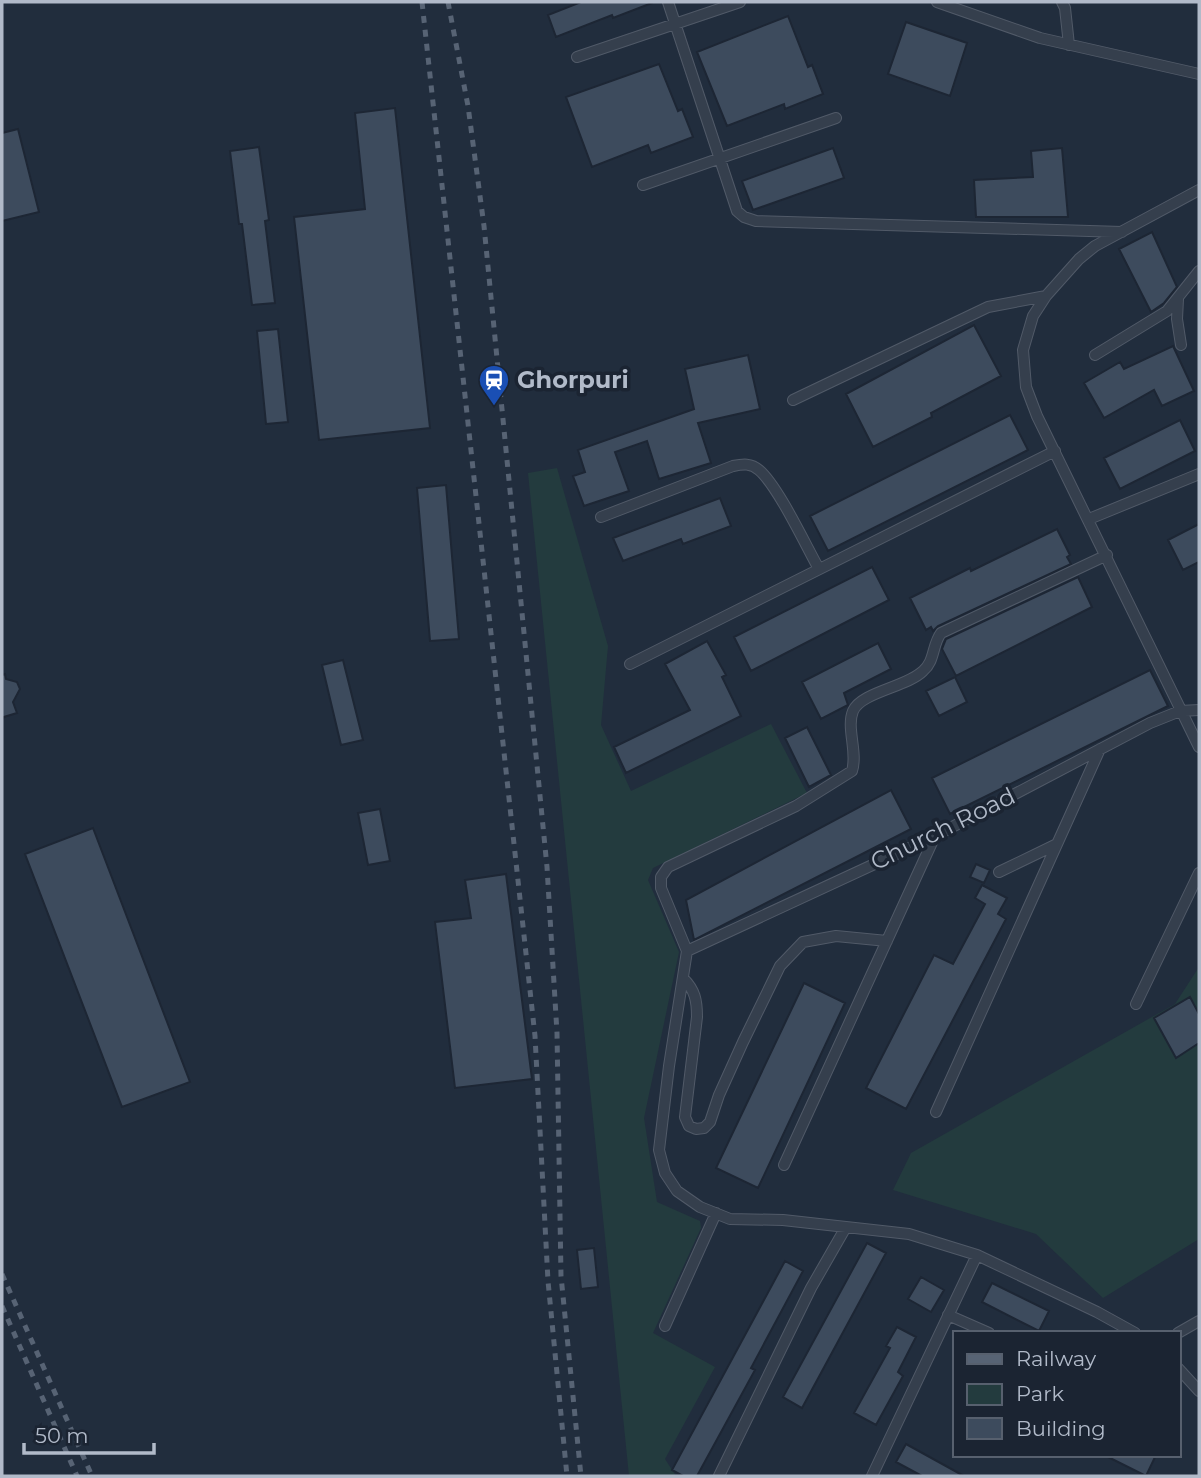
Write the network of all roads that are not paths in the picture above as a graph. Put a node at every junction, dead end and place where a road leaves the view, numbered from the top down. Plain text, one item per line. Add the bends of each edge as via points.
1 (668, 2) edge
2 (740, 2) edge
3 (937, 2) edge
4 (1062, 2) edge
5 (675, 24) junction
6 (1069, 45) junction
7 (577, 57) dead end
8 (1199, 75) edge
9 (836, 118) dead end
10 (719, 159) junction
11 (643, 186) dead end
12 (1199, 190) edge
13 (1123, 232) junction
14 (1199, 271) edge
15 (1046, 296) junction
16 (1178, 299) junction
17 (1181, 345) dead end
18 (1095, 355) dead end
19 (793, 400) dead end
20 (1055, 452) junction
21 (1199, 474) edge
22 (601, 517) dead end
23 (1089, 519) junction
24 (1107, 555) junction
25 (819, 569) junction
26 (630, 664) dead end
27 (1199, 710) edge
28 (1180, 711) junction
29 (1199, 747) edge
30 (1100, 749) junction
31 (934, 836) junction
32 (1057, 844) junction
33 (999, 872) dead end
34 (1199, 873) edge
35 (887, 941) junction
36 (687, 951) junction
37 (682, 978) junction
38 (1136, 1004) dead end
39 (936, 1111) dead end
40 (784, 1166) dead end
41 (716, 1213) junction
42 (846, 1227) junction
43 (977, 1255) junction
44 (948, 1315) junction
45 (1199, 1321) edge
46 (665, 1326) dead end
47 (984, 1331) edge
48 (1131, 1331) edge
49 (1180, 1332) edge
50 (1180, 1370) edge
51 (1199, 1391) edge
52 (719, 1476) edge
53 (872, 1476) edge

1 - 5 lane
2 - 5 lane
3 - 6 lane
4 - 6 lane
5 - 7 lane
5 - 10 lane
6 - 8 lane
9 - 10 lane
10 - 11 lane
10 - 13 lane via 737,211 756,221
12 - 13 lane
13 - 15 lane via 1095,246
14 - 16 lane
15 - 19 lane via 988,307
15 - 20 lane via 1033,316 1023,350 1023,370
16 - 17 lane
16 - 18 lane via 1154,320
20 - 23 lane
20 - 25 lane
21 - 23 lane
22 - 25 lane via 746,464 759,470 774,489
23 - 24 lane
24 - 28 lane
24 - 36 lane via 941,633 926,670 861,702 853,711 852,771 796,806 668,867 661,888
25 - 26 lane
27 - 28 lane, Church Road
28 - 29 lane
28 - 30 lane, Church Road
30 - 31 lane, Church Road
30 - 32 lane
31 - 35 lane
31 - 36 lane, Church Road
32 - 33 lane
32 - 39 lane
34 - 38 lane
35 - 37 lane via 836,936 803,942 780,966 710,1122 696,1129 685,1117 697,1001
35 - 40 lane
36 - 37 lane
37 - 41 lane via 659,1150 665,1173 677,1191
41 - 42 lane via 730,1219
41 - 46 lane
42 - 43 lane via 909,1234
42 - 52 lane
43 - 44 lane
43 - 48 lane
44 - 47 lane
44 - 53 lane
45 - 49 lane
50 - 51 lane

